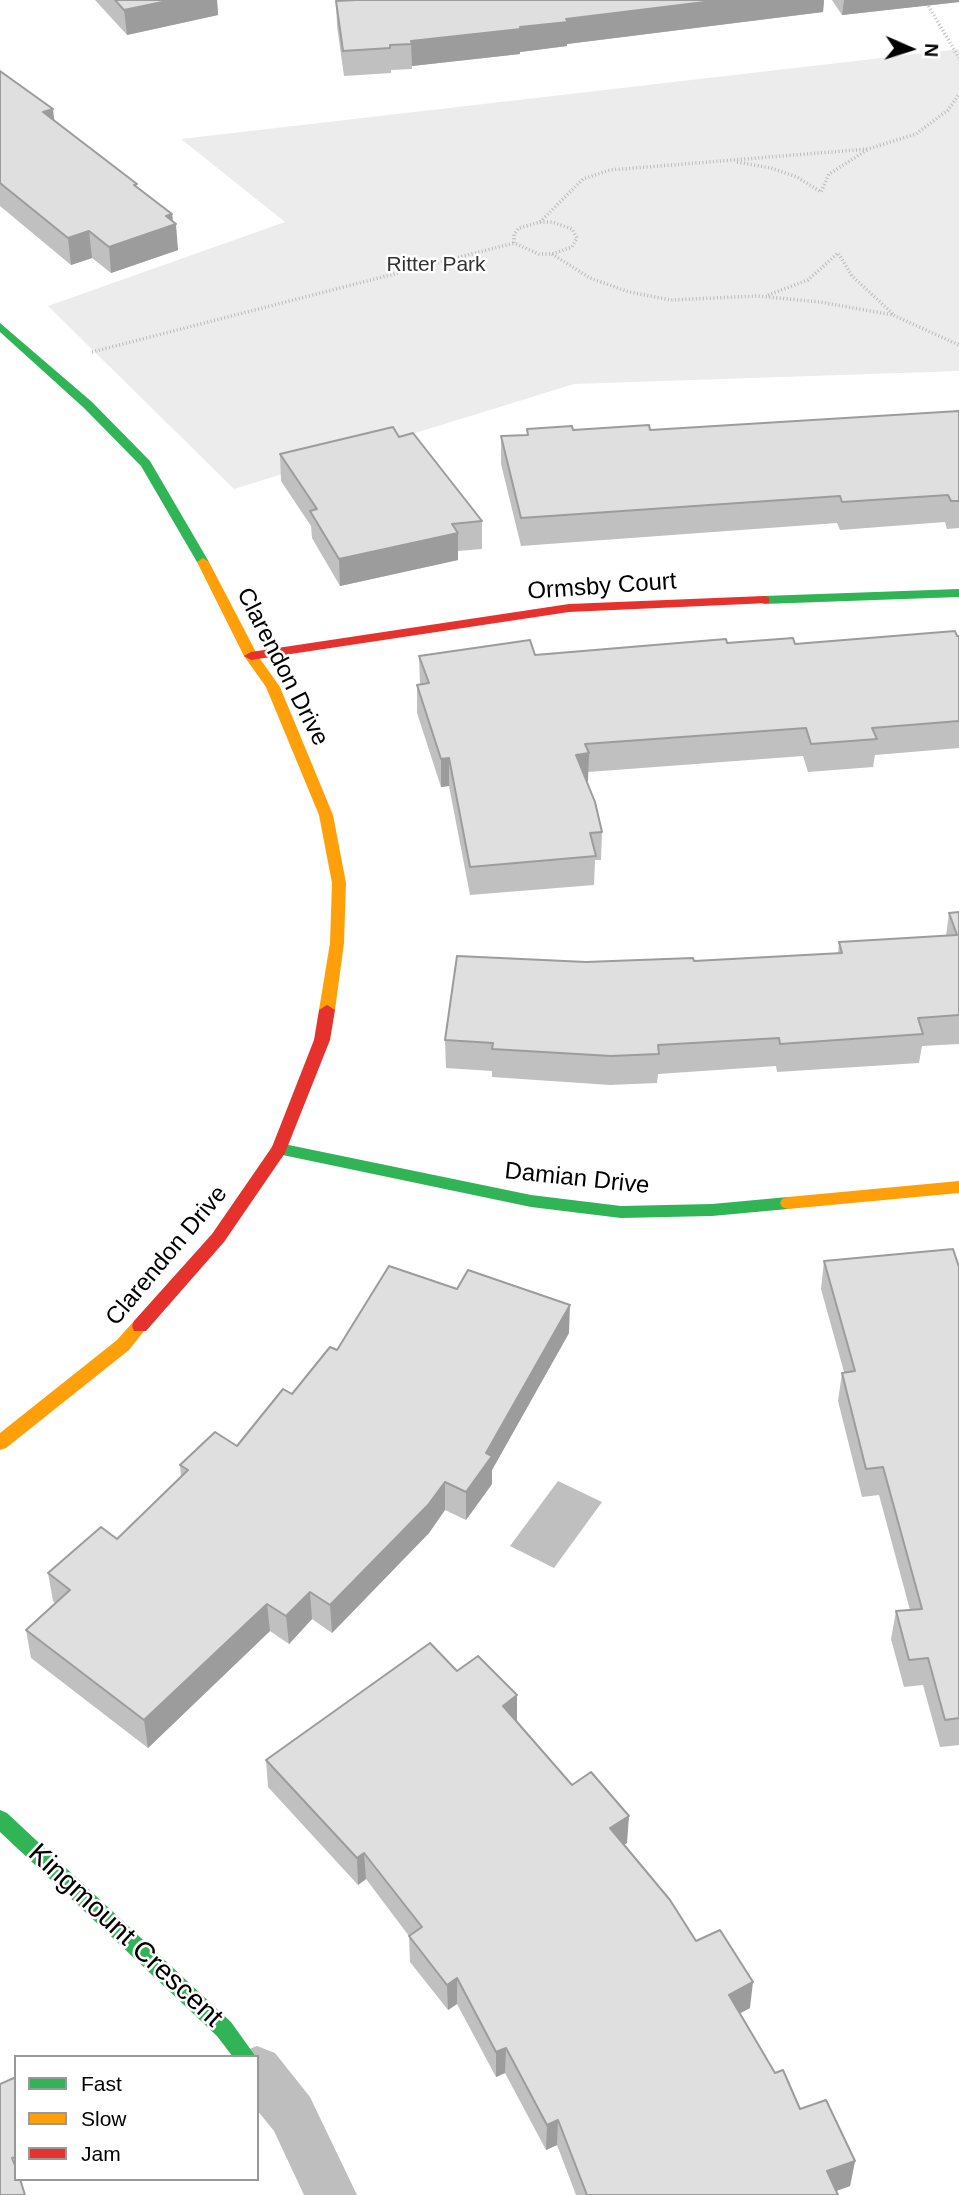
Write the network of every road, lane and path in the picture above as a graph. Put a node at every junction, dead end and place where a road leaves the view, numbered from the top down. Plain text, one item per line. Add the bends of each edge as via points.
1 (925, 0) edge
2 (959, 58) edge
3 (959, 94) edge
4 (868, 149) junction
5 (727, 161) junction
6 (540, 222) junction
7 (514, 243) junction
8 (552, 254) junction
9 (766, 296) junction
10 (893, 315) junction
11 (0, 326) edge
12 (959, 345) edge
13 (43, 365) junction
14 (959, 593) edge
15 (251, 656) junction
16 (279, 1149) junction
17 (959, 1187) edge
18 (0, 1443) edge
19 (0, 1819) edge
20 (244, 2055) edge
21 (259, 2073) edge
22 (331, 2195) edge

1 - 2 path
3 - 4 path via 948,110 916,134
4 - 5 path
4 - 5 path via 829,174 821,192 771,168
5 - 6 path via 610,170 583,179
6 - 7 path via 519,228
6 - 8 path via 564,225 577,238 572,247
7 - 8 path via 527,251
7 - 13 path
8 - 9 path via 590,278 629,292 671,300
9 - 10 path
9 - 10 path via 808,280 838,253 852,276
10 - 12 path
11 - 13 street, Clarendon Drive
13 - 15 street, Clarendon Drive via 146,464 200,553
14 - 15 street, Ormsby Court via 569,608
15 - 16 street, Clarendon Drive via 273,687 326,815 339,883 337,943 322,1040
16 - 17 street, Damian Drive via 531,1201 621,1212 712,1210
16 - 18 street, Clarendon Drive via 218,1238 123,1345
19 - 20 street, Kingmount Crescent via 224,2029
21 - 22 street via 292,2114

